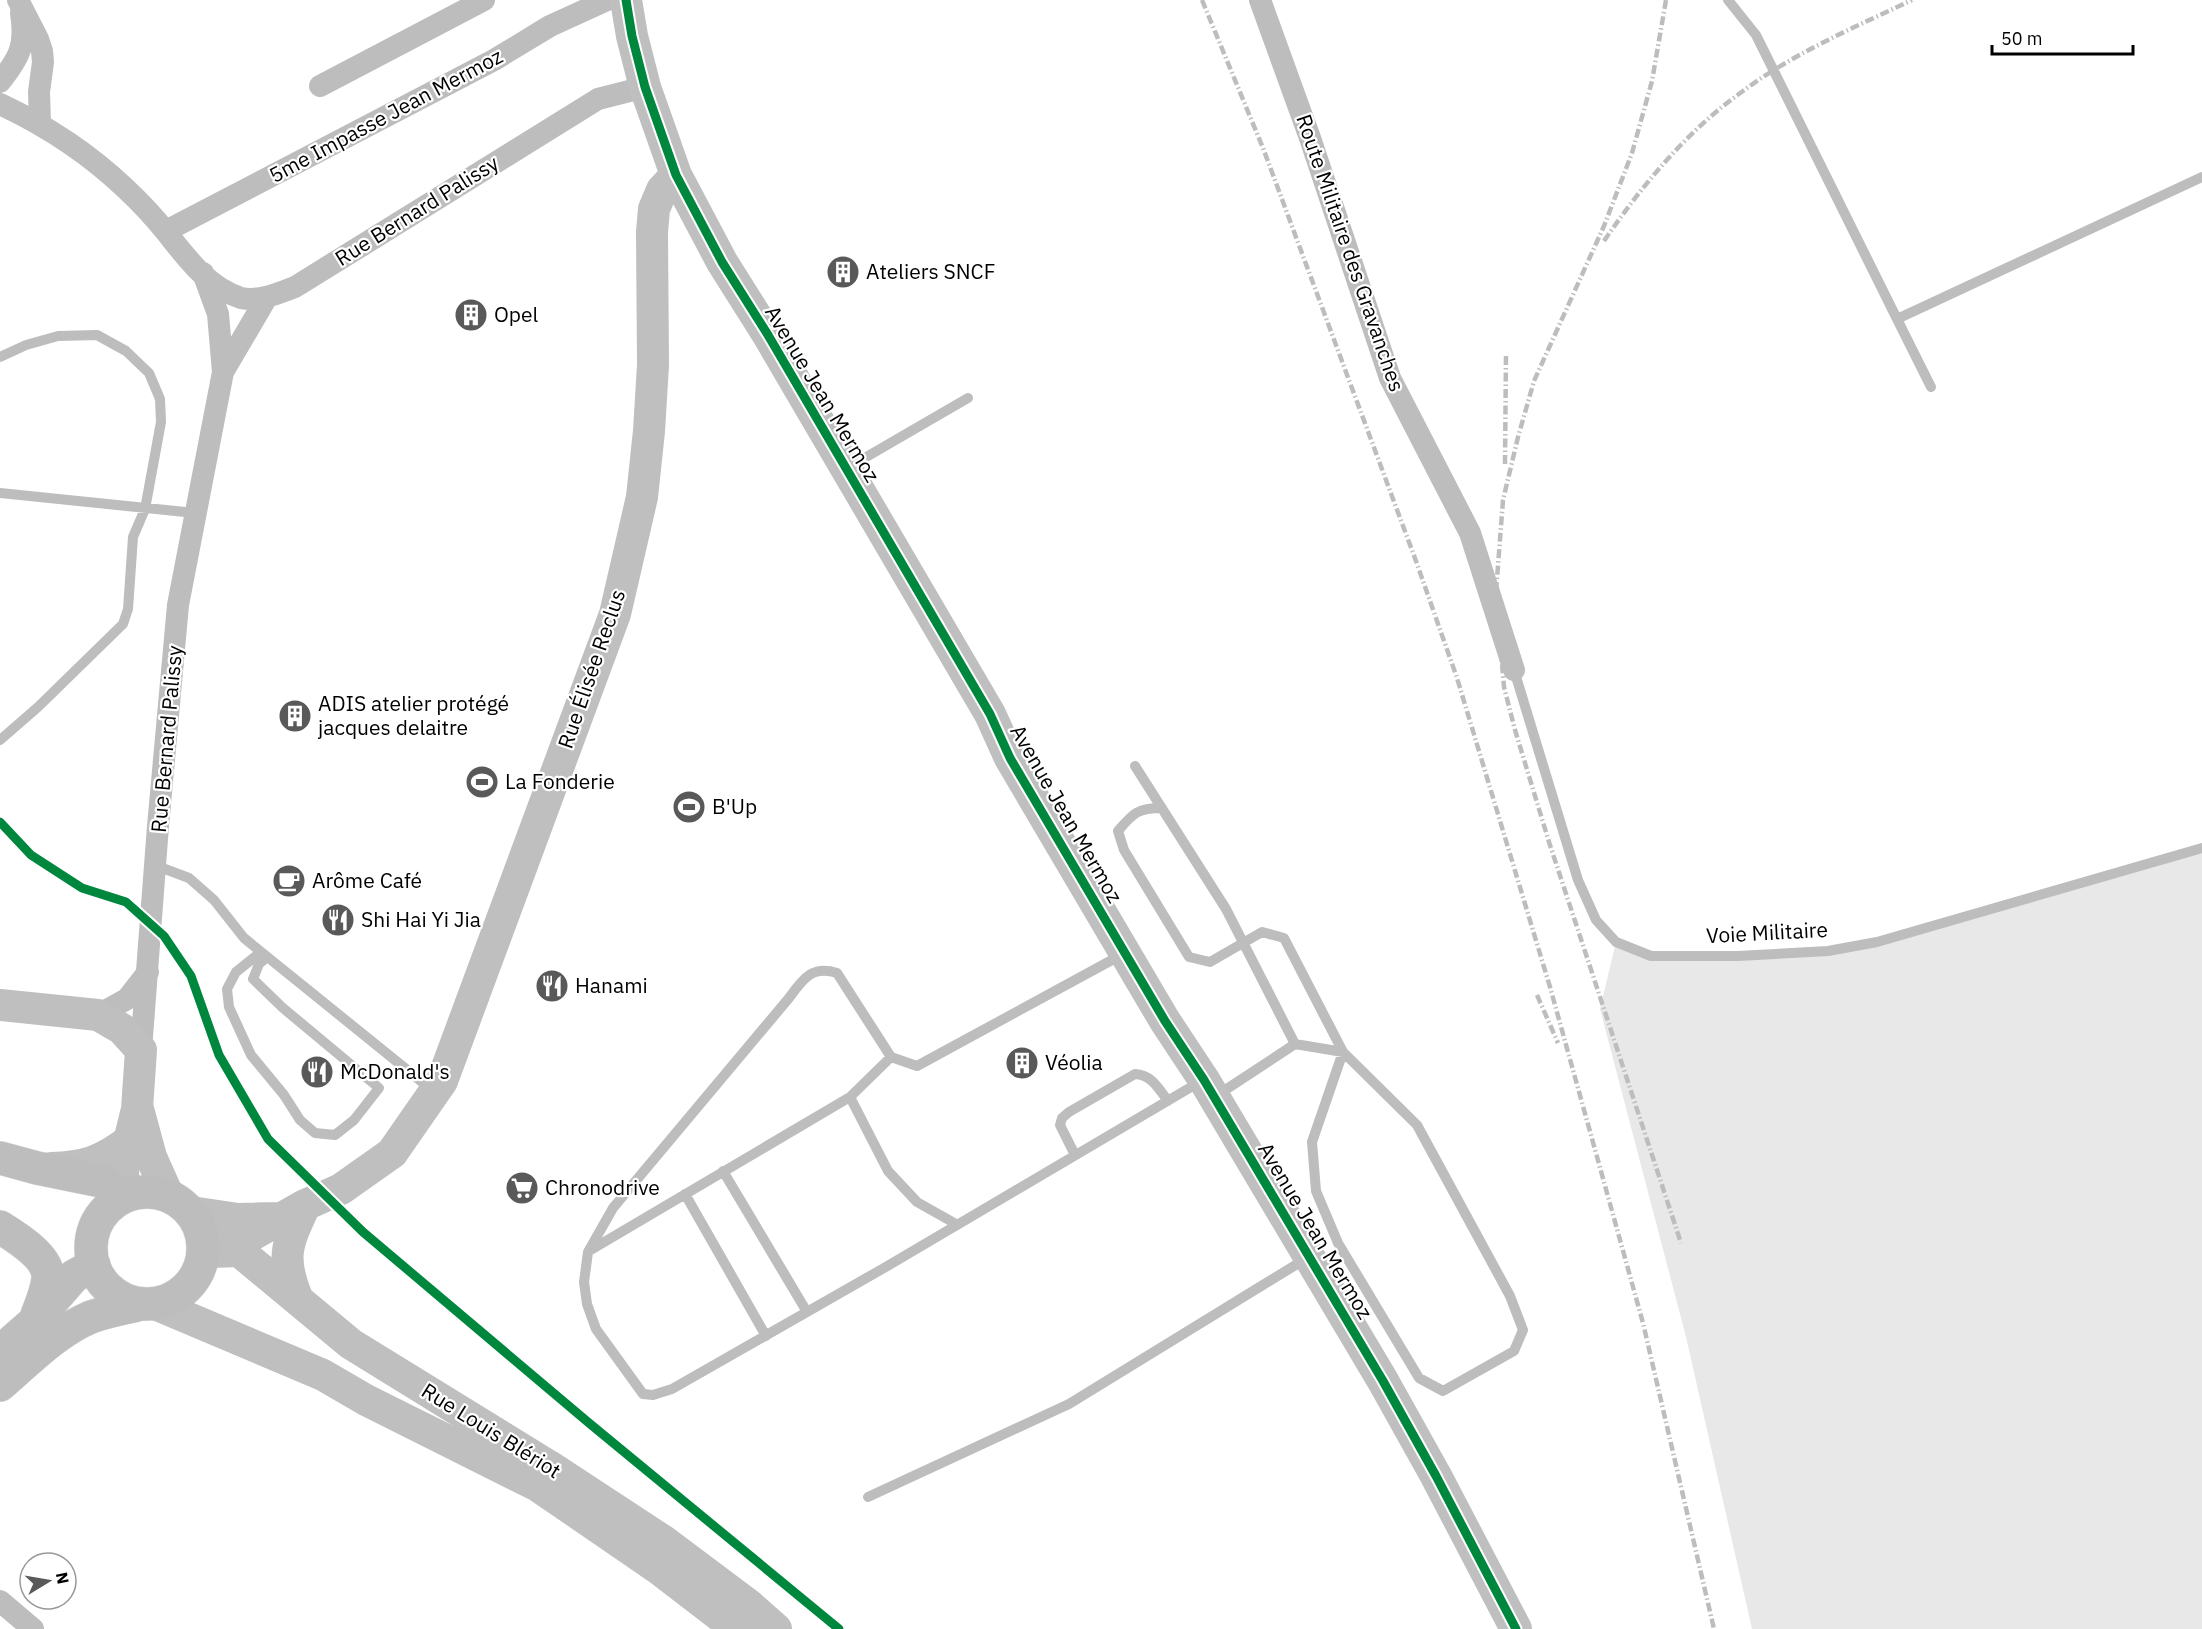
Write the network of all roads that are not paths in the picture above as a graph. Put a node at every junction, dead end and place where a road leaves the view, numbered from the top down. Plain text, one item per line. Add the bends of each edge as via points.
1 (484, 0) edge
2 (607, 0) edge
3 (626, 0) edge
4 (1260, 0) edge
5 (1728, 0) edge
6 (18, 1) edge
7 (0, 82) edge
8 (320, 86) dead end
9 (645, 87) junction
10 (0, 104) edge
11 (40, 123) junction
12 (675, 175) junction
13 (2202, 177) edge
14 (166, 231) junction
15 (203, 273) junction
16 (267, 297) junction
17 (1897, 319) junction
18 (0, 357) edge
19 (223, 372) junction
20 (1931, 387) dead end
21 (968, 398) dead end
22 (846, 469) junction
23 (0, 494) edge
24 (146, 509) junction
25 (195, 513) junction
26 (1514, 670) joint
27 (0, 740) edge
28 (1135, 766) dead end
29 (1162, 808) junction
30 (2202, 848) edge
31 (157, 866) junction
32 (1244, 944) junction
33 (1126, 953) junction
34 (264, 954) junction
35 (148, 971) junction
36 (0, 1005) edge
37 (98, 1015) junction
38 (1295, 1044) junction
39 (141, 1050) junction
40 (1343, 1052) junction
41 (891, 1057) junction
42 (1209, 1088) junction
43 (434, 1092) junction
44 (850, 1097) junction
45 (1168, 1101) junction
46 (137, 1109) junction
47 (130, 1140) junction
48 (1075, 1155) junction
49 (0, 1158) edge
50 (37, 1168) junction
51 (723, 1171) junction
52 (685, 1194) junction
53 (124, 1197) junction
54 (179, 1204) junction
55 (294, 1211) junction
56 (0, 1218) edge
57 (956, 1224) junction
58 (0, 1227) edge
59 (588, 1252) junction
60 (203, 1253) junction
61 (1310, 1256) junction
62 (92, 1257) junction
63 (298, 1300) junction
64 (148, 1304) junction
65 (807, 1312) junction
66 (766, 1336) junction
67 (11, 1342) edge
68 (0, 1385) edge
69 (868, 1497) dead end
70 (0, 1601) edge
71 (33, 1629) edge
72 (737, 1629) edge
73 (776, 1629) edge
74 (1516, 1629) edge

1 - 8 street
2 - 14 street, 5me Impasse Jean Mermoz via 550,26
3 - 9 main road, Avenue Jean Mermoz
4 - 26 street, Route Militaire des Gravanches via 1390,378 1470,533
5 - 17 lane via 1756,35
6 - 7 street via 24,32 21,50
6 - 11 street via 42,51
9 - 12 main road, Avenue Jean Mermoz
9 - 16 street, Rue Bernard Palissy via 598,99 294,287
10 - 11 street
11 - 14 street via 125,188
12 - 22 main road, Avenue Jean Mermoz via 722,262
12 - 43 main road, Rue Élisée Reclus via 662,190 654,209 649,432 642,497 615,614 446,1070
13 - 17 lane
14 - 15 street via 184,256
15 - 16 street via 220,288 243,298
15 - 19 street, Rue Bernard Palissy via 218,314
16 - 19 street, Rue Bernard Palissy
17 - 20 lane
18 - 24 lane via 58,336 97,335 126,351 149,373 160,399 161,422
19 - 25 street, Rue Bernard Palissy
21 - 22 lane
22 - 33 main road, Avenue Jean Mermoz
23 - 24 lane
24 - 25 lane
24 - 27 lane via 133,537 128,609 123,624
25 - 31 street, Rue Bernard Palissy via 178,605
26 - 30 lane, Voie Militaire via 1578,880 1596,920 1616,942 1651,956 1738,956 1877,942
28 - 29 lane
29 - 32 lane
29 - 32 lane via 1145,808 1131,815 1118,831 1124,850 1189,957 1209,962
31 - 34 lane via 189,878
31 - 35 street, Rue Bernard Palissy
32 - 38 lane
32 - 40 lane via 1262,932 1284,938
33 - 41 lane via 917,1066
33 - 42 main road, Avenue Jean Mermoz
34 - 34 lane via 236,972 227,988 230,1006 251,1055 300,1120 315,1133 335,1134 354,1120 379,1088 253,979
34 - 43 lane
35 - 37 street via 127,999
35 - 39 street, Rue Bernard Palissy
36 - 37 main road
37 - 39 main road via 122,1029
38 - 40 lane
38 - 42 lane
39 - 46 main road, Rue Bernard Palissy
40 - 40 lane via 1417,1125 1510,1296 1523,1330 1514,1351 1443,1391 1419,1378 1338,1243 1316,1191 1312,1142
41 - 44 lane
41 - 59 lane via 837,973 825,969 811,974 801,981 613,1208
42 - 45 lane
42 - 61 main road, Avenue Jean Mermoz
43 - 55 main road, Rue Élisée Reclus via 392,1153 341,1189
44 - 51 lane
44 - 57 lane via 888,1171 917,1202
45 - 48 lane
45 - 48 lane via 1151,1079 1135,1074 1069,1112 1060,1125
46 - 47 main road, Rue Bernard Palissy
46 - 54 main road, Rue Bernard Palissy via 151,1157
47 - 50 main road via 98,1161 76,1167
47 - 53 main road, Rue Bernard Palissy via 123,1166
48 - 57 lane
49 - 50 main road
50 - 53 main road via 101,1181
51 - 52 lane
51 - 65 lane
52 - 59 lane
52 - 66 lane
53 - 54 main road via 146,1192
53 - 62 main road via 98,1220
54 - 55 main road, Rue Élisée Reclus via 238,1219
54 - 60 main road via 201,1230
55 - 60 main road, Rue Élisée Reclus via 243,1240
55 - 63 main road via 287,1267
56 - 62 main road via 71,1258
57 - 65 lane
58 - 67 main road via 22,1240 44,1263 48,1276 44,1297
59 - 66 lane via 584,1282 596,1329 643,1394 672,1389
60 - 63 main road, Rue Louis Blériot via 239,1251
60 - 64 main road via 199,1270 182,1293
61 - 69 lane via 1069,1404
61 - 74 main road, Avenue Jean Mermoz via 1436,1476
62 - 64 main road via 99,1277 112,1292 129,1301
62 - 67 main road
63 - 73 main road, Rue Louis Blériot via 351,1344 665,1542
64 - 68 main road via 90,1317 69,1328
64 - 72 main road, Rue Louis Blériot via 322,1375 538,1486 659,1569
65 - 66 lane
70 - 71 street

